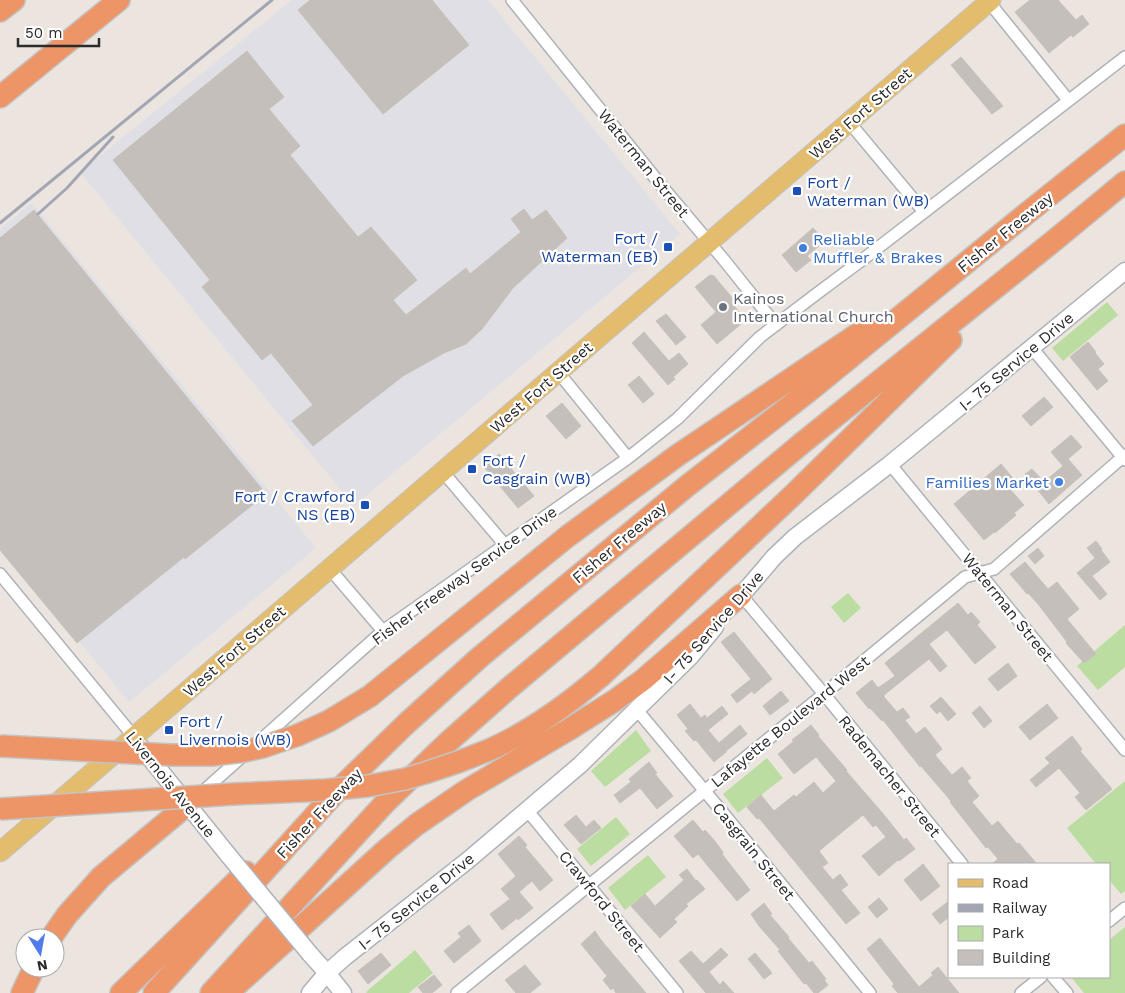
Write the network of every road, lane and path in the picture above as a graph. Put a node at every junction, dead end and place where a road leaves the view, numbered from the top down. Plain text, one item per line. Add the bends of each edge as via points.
1 (14, 0) edge
2 (119, 0) edge
3 (512, 0) edge
4 (990, 1) edge
5 (0, 12) edge
6 (1125, 57) edge
7 (0, 97) edge
8 (1068, 100) junction
9 (849, 122) junction
10 (1125, 135) edge
11 (1125, 182) edge
12 (924, 212) junction
13 (1026, 214) junction
14 (1056, 239) junction
15 (709, 242) junction
16 (1125, 271) edge
17 (776, 325) junction
18 (1032, 348) junction
19 (558, 372) junction
20 (1124, 457) edge
21 (628, 458) junction
22 (890, 464) junction
23 (443, 472) junction
24 (505, 545) junction
25 (330, 569) junction
26 (980, 573) junction
27 (0, 574) edge
28 (741, 595) junction
29 (383, 631) junction
30 (824, 694) junction
31 (637, 710) junction
32 (134, 737) junction
33 (0, 746) edge
34 (1125, 750) edge
35 (704, 791) junction
36 (336, 792) junction
37 (187, 805) junction
38 (0, 809) edge
39 (526, 810) junction
40 (0, 852) edge
41 (961, 863) edge
42 (589, 885) junction
43 (1125, 908) edge
44 (1110, 920) edge
45 (58, 928) edge
46 (327, 973) junction
47 (29, 978) edge
48 (1040, 978) edge
49 (1054, 978) edge
50 (22, 993) edge
51 (120, 993) edge
52 (154, 993) edge
53 (211, 993) edge
54 (227, 993) edge
55 (310, 993) edge
56 (343, 993) edge
57 (457, 993) edge
58 (677, 993) edge
59 (870, 993) edge
60 (1021, 993) edge
61 (1066, 993) edge

1 - 5 highway
2 - 7 highway
3 - 15 street, Waterman Street
4 - 8 street
4 - 9 main road, West Fort Street
6 - 8 street, Fisher Freeway Service Drive
8 - 12 street, Fisher Freeway Service Drive
9 - 12 street
9 - 15 main road, West Fort Street
10 - 13 highway, Fisher Freeway
11 - 14 highway
12 - 17 street, Fisher Freeway Service Drive
13 - 33 highway, bridge via 882,318 678,455 555,546 370,696 329,721 298,736 263,747 212,755
13 - 36 highway, Fisher Freeway via 480,657
14 - 38 highway, bridge via 614,665 526,732 458,762 405,779 368,786
14 - 53 highway via 801,444 447,743 385,803
15 - 17 street, Waterman Street
15 - 19 main road, West Fort Street
16 - 18 main road, I- 75 Service Drive
17 - 21 street, Fisher Freeway Service Drive via 677,420
18 - 20 street
18 - 22 main road, I- 75 Service Drive
19 - 21 street
19 - 23 main road, West Fort Street
20 - 26 street, Lafayette Boulevard West via 994,569
21 - 24 street, Fisher Freeway Service Drive
22 - 26 street, Waterman Street
22 - 28 main road, I- 75 Service Drive via 795,537
23 - 24 street
23 - 25 main road, West Fort Street
24 - 29 street, Fisher Freeway Service Drive
25 - 29 street
25 - 32 main road, West Fort Street
26 - 30 street, Lafayette Boulevard West via 965,577
26 - 34 street, Waterman Street
27 - 32 street, Livernois Avenue
28 - 30 street, Rademacher Street
28 - 31 main road, I- 75 Service Drive via 691,656
28 - 54 highway via 630,690 416,825
29 - 37 street, Fisher Freeway Service Drive
30 - 35 street, Lafayette Boulevard West
30 - 41 street, Rademacher Street
31 - 35 street, Casgrain Street
31 - 39 main road, I- 75 Service Drive via 580,765
32 - 37 main road, Livernois Avenue
32 - 40 main road, West Fort Street
35 - 42 street, Lafayette Boulevard West
35 - 59 street, Casgrain Street
36 - 51 highway via 281,839
36 - 52 highway, Fisher Freeway
37 - 45 highway via 100,878
37 - 46 main road, Livernois Avenue, bridge
39 - 42 street, Crawford Street
39 - 46 main road, I- 75 Service Drive
42 - 57 street, Lafayette Boulevard West
42 - 58 street, Crawford Street
43 - 44 street
46 - 55 main road, I- 75 Service Drive
46 - 56 main road, Livernois Avenue
47 - 50 highway
48 - 60 street
49 - 61 street

